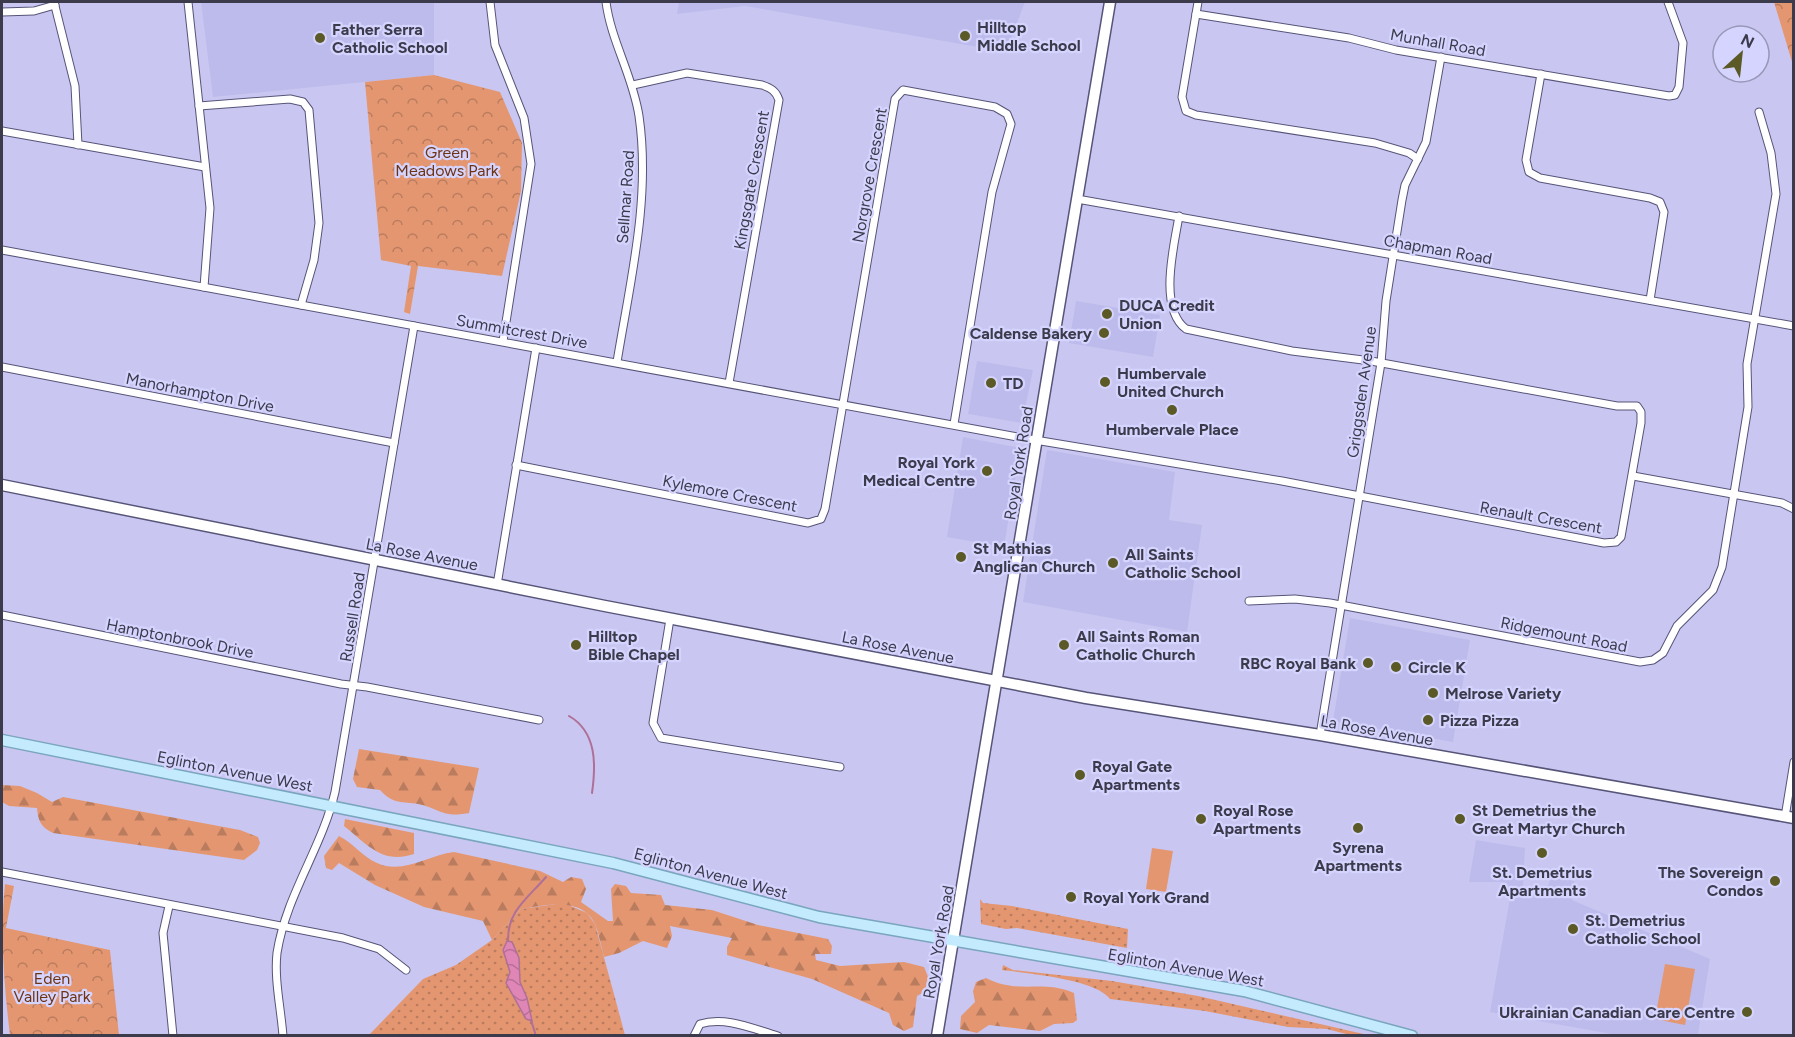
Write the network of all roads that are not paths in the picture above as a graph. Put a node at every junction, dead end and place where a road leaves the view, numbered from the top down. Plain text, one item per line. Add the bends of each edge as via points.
1 (188, 2) edge
2 (490, 2) edge
3 (606, 2) edge
4 (1110, 2) edge
5 (1198, 2) edge
6 (1668, 2) edge
7 (55, 3) edge
8 (2, 12) edge
9 (1196, 14) junction
10 (1441, 57) junction
11 (1541, 74) junction
12 (633, 85) junction
13 (200, 106) junction
14 (1759, 112) dead end
15 (2, 131) edge
16 (78, 145) junction
17 (1418, 159) junction
18 (205, 167) junction
19 (1077, 198) junction
20 (1179, 216) junction
21 (2, 250) edge
22 (1393, 254) junction
23 (204, 287) junction
24 (1650, 300) junction
25 (301, 305) junction
26 (1755, 320) junction
27 (414, 326) junction
28 (1794, 327) edge
29 (503, 341) junction
30 (536, 348) junction
31 (617, 362) junction
32 (1381, 363) junction
33 (2, 367) edge
34 (729, 383) junction
35 (843, 404) junction
36 (954, 424) junction
37 (1037, 440) junction
38 (394, 443) junction
39 (516, 465) junction
40 (1633, 476) junction
41 (2, 485) edge
42 (1734, 494) junction
43 (1358, 497) junction
44 (1794, 509) edge
45 (375, 560) junction
46 (497, 585) junction
47 (1248, 601) dead end
48 (1341, 605) junction
49 (2, 615) edge
50 (670, 619) junction
51 (997, 680) junction
52 (355, 685) junction
53 (539, 720) dead end
54 (1320, 735) junction
55 (2, 740) edge
56 (1794, 762) edge
57 (840, 767) dead end
58 (332, 806) junction
59 (1789, 818) edge
60 (2, 872) edge
61 (169, 906) junction
62 (283, 926) junction
63 (954, 941) junction
64 (406, 970) dead end
65 (173, 1035) edge
66 (283, 1035) edge
67 (694, 1035) edge
68 (778, 1035) edge
69 (937, 1035) edge
70 (1412, 1035) edge

1 - 13 street
2 - 29 street via 495,45 524,118 531,164
3 - 12 street, Sellmar Road
4 - 19 street, Royal York Road
5 - 9 street
6 - 11 street, Munhall Road via 1683,43 1675,95
7 - 8 street via 34,11
7 - 16 street via 75,86
9 - 10 street, Munhall Road
9 - 17 street via 1182,97 1190,114 1376,143
10 - 11 street, Munhall Road
10 - 17 street, Griggsden Avenue via 1426,142
11 - 24 street via 1526,160 1529,172 1540,178 1660,202 1664,212
12 - 31 street, Sellmar Road via 642,143 642,201
12 - 34 street, Kingsgate Crescent via 687,73 762,85 777,95
13 - 18 street
13 - 25 street via 290,99 303,102 309,110 319,223 314,260
14 - 26 street, Ridgemount Road via 1771,153 1776,194
15 - 16 street
16 - 18 street
17 - 22 street, Griggsden Avenue via 1406,185
18 - 23 street via 211,227
19 - 20 street, Chapman Road
19 - 37 street, Royal York Road
20 - 22 street, Chapman Road
20 - 32 street, Renault Crescent via 1169,279 1179,324 1186,329 1302,352
21 - 23 street, Summitcrest Drive
22 - 24 street, Chapman Road
22 - 32 street, Griggsden Avenue
23 - 25 street, Summitcrest Drive
24 - 26 street, Chapman Road
25 - 27 street, Summitcrest Drive
26 - 28 street, Chapman Road
26 - 42 street, Ridgemount Road via 1747,364 1748,407
27 - 29 street, Summitcrest Drive
27 - 38 street, Russell Road
29 - 30 street, Summitcrest Drive
30 - 31 street, Summitcrest Drive
30 - 39 street
31 - 34 street, Summitcrest Drive
32 - 40 street, Renault Crescent via 1617,406 1634,405 1641,416
32 - 43 street, Griggsden Avenue
33 - 38 street, Manorhampton Drive
34 - 35 street, Summitcrest Drive
35 - 36 street, Summitcrest Drive
35 - 36 street, Norgrove Crescent via 895,99 900,91 907,90 995,107 1007,114 1011,124 992,192
35 - 39 street, Kylemore Crescent via 825,509 815,523
36 - 37 street, Summitcrest Drive
37 - 43 street, Renault Crescent
37 - 51 street, Royal York Road
38 - 45 street, Russell Road
39 - 46 street
40 - 42 street
40 - 43 street, Renault Crescent via 1621,537 1616,542 1604,543
41 - 45 street, La Rose Avenue
42 - 44 street
42 - 48 street, Ridgemount Road via 1718,580 1653,660 1640,662 1594,655
43 - 48 street, Griggsden Avenue
45 - 46 street, La Rose Avenue
45 - 52 street, Russell Road
46 - 50 street, La Rose Avenue
47 - 48 street, Ridgemount Road via 1295,599
48 - 54 street, Griggsden Avenue
49 - 52 street, Hamptonbrook Drive
50 - 51 street, La Rose Avenue
50 - 57 street via 653,723 660,738
51 - 54 street, La Rose Avenue via 1149,709
51 - 63 street, Royal York Road
52 - 53 street, Hamptonbrook Drive
52 - 58 street, Russell Road
54 - 59 street, La Rose Avenue
55 - 58 main road, Eglinton Avenue West
56 - 59 street
58 - 62 street, Russell Road via 292,896
58 - 63 main road, Eglinton Avenue West via 613,862 819,917
60 - 61 street
61 - 62 street
61 - 65 street via 163,933
62 - 64 street via 367,945 388,954
62 - 66 street, Russell Road via 277,956
63 - 69 street, Royal York Road
63 - 70 main road, Eglinton Avenue West via 1244,991
67 - 68 street via 700,1024 712,1020

